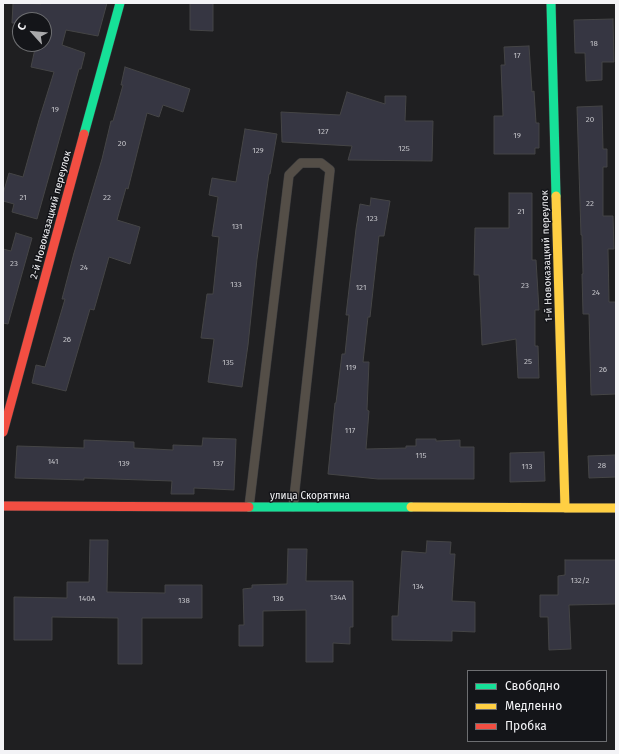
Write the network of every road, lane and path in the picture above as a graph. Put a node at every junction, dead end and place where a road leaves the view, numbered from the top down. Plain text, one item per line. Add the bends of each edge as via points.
1 (120, 3) edge
2 (552, 3) edge
3 (3, 432) edge
4 (3, 506) edge
5 (248, 507) junction
6 (293, 507) junction
7 (565, 508) junction
8 (616, 508) edge

1 - 3 street, 2-й Новоказацкий переулок
2 - 7 street, 1-й Новоказацкий переулок
4 - 5 street, улица Скорятина
5 - 6 street, улица Скорятина
5 - 6 lane via 289,175 301,163 322,163 330,170
6 - 7 street, улица Скорятина
7 - 8 street, улица Скорятина

